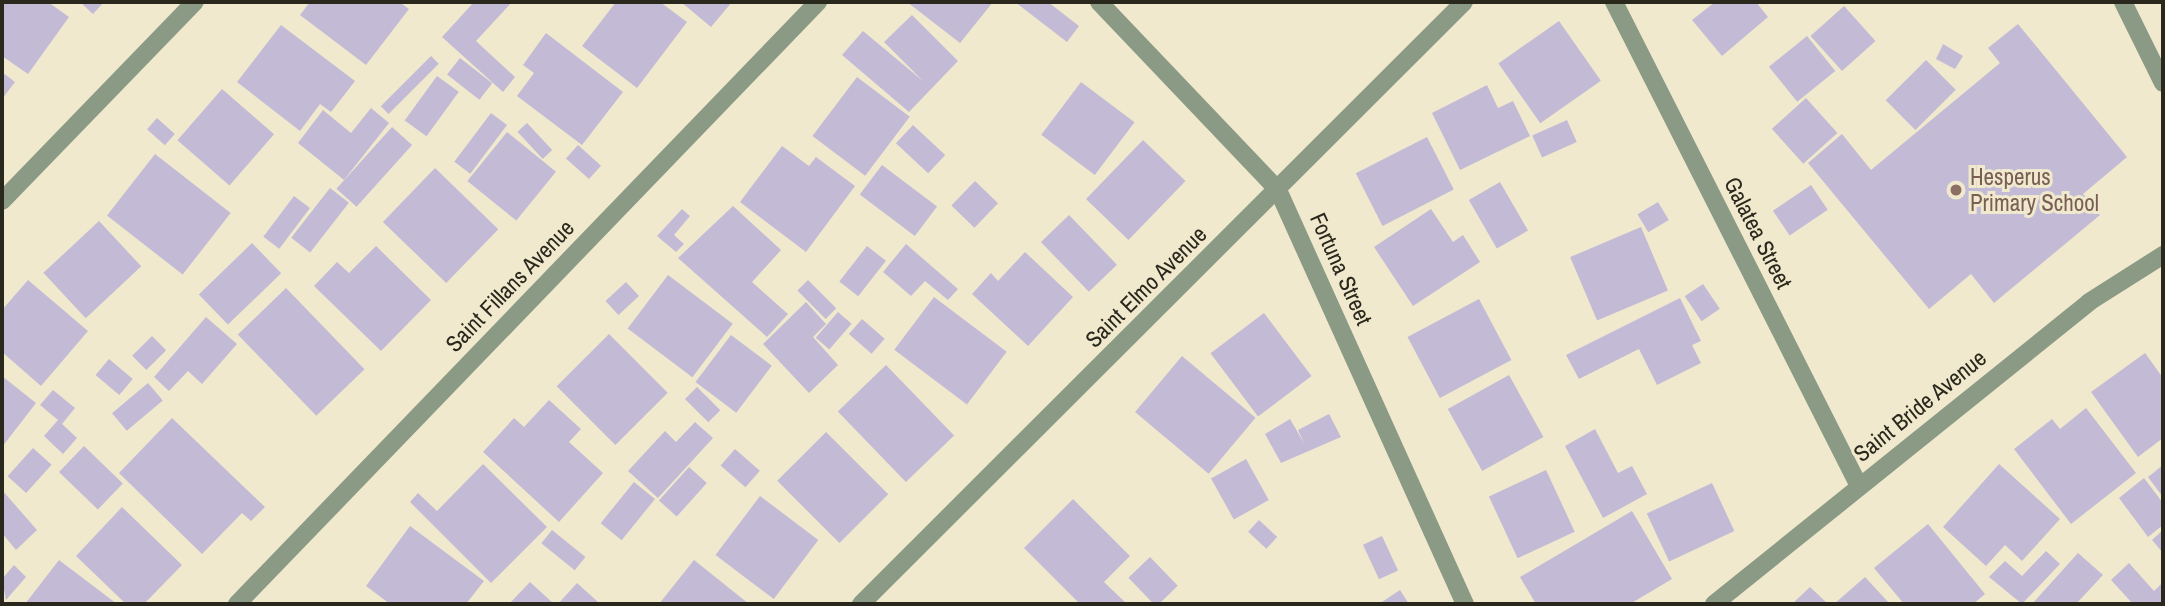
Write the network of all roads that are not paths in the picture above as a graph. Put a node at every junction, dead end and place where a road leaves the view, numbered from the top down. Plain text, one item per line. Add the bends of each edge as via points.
1 (195, 2) edge
2 (818, 2) edge
3 (1099, 2) edge
4 (1464, 2) edge
5 (1614, 2) edge
6 (2123, 2) edge
7 (2163, 83) edge
8 (1279, 190) junction
9 (2, 201) edge
10 (2163, 255) edge
11 (1859, 486) junction
12 (237, 604) edge
13 (861, 604) edge
14 (1465, 604) edge
15 (1714, 604) edge

1 - 9 street
2 - 12 street, Saint Fillans Avenue
3 - 8 street, Fortuna Street
4 - 8 street, Saint Elmo Avenue
5 - 11 street, Galatea Street
6 - 7 street
8 - 13 street, Saint Elmo Avenue
8 - 14 street, Fortuna Street
10 - 11 street, Saint Bride Avenue via 2089,302
11 - 15 street, Saint Bride Avenue

